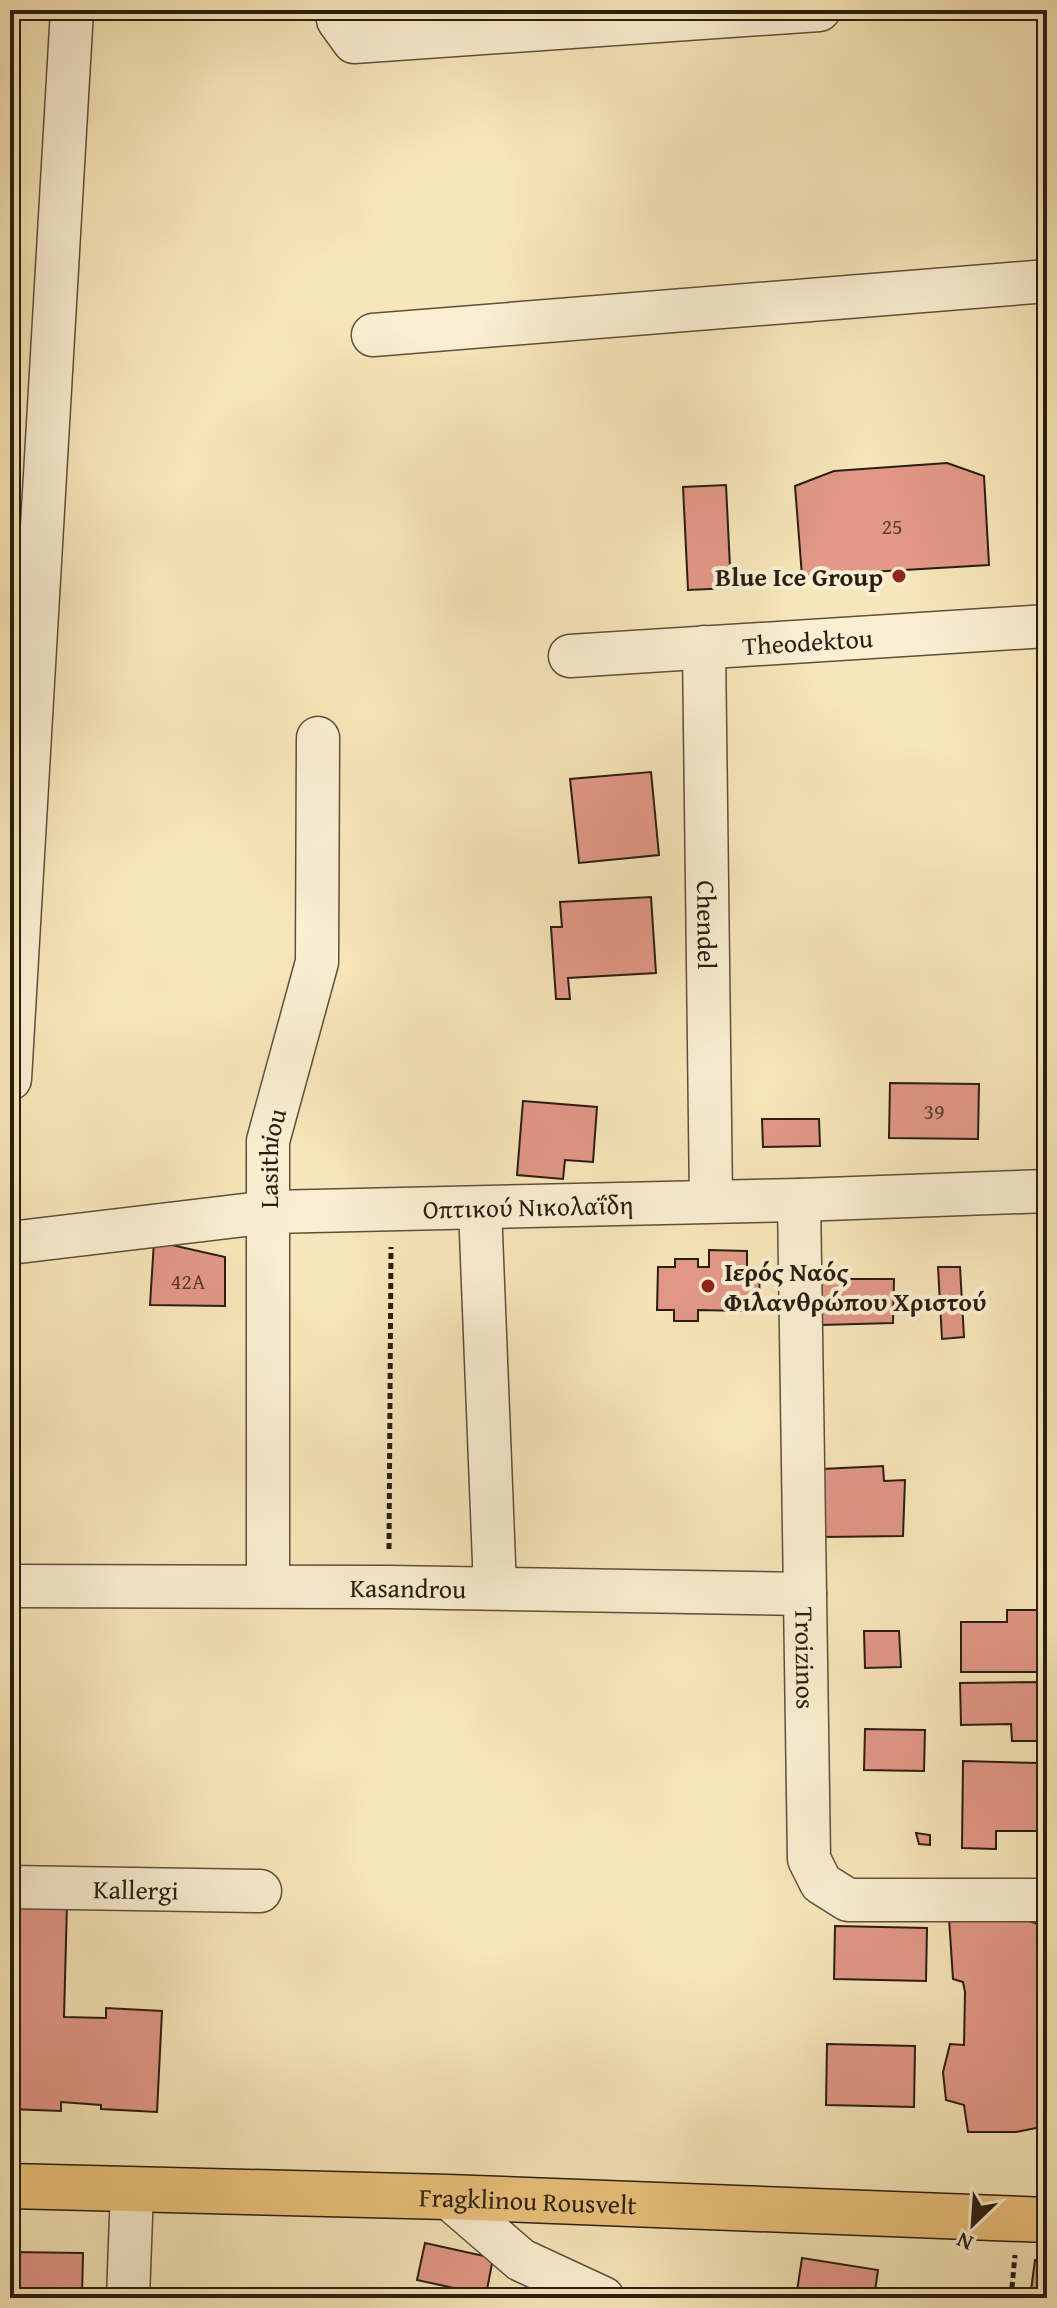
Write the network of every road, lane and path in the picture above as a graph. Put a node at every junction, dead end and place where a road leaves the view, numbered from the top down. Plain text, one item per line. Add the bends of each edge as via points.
1 (72, 10) edge
2 (819, 10) edge
3 (346, 26) edge
4 (1047, 281) edge
5 (373, 335) dead end
6 (1047, 626) edge
7 (704, 647) junction
8 (570, 656) dead end
9 (318, 738) dead end
10 (10, 1079) edge
11 (1047, 1191) edge
12 (799, 1200) junction
13 (711, 1201) junction
14 (480, 1208) junction
15 (391, 1210) junction
16 (270, 1212) junction
17 (10, 1243) edge
18 (10, 1586) edge
19 (268, 1586) junction
20 (389, 1587) junction
21 (495, 1588) junction
22 (805, 1594) junction
23 (10, 1887) edge
24 (260, 1891) dead end
25 (1047, 1900) edge
26 (10, 2186) edge
27 (132, 2190) junction
28 (448, 2197) junction
29 (1047, 2220) edge
30 (128, 2298) edge
31 (603, 2298) edge

1 - 10 street
2 - 3 street
4 - 5 street
6 - 7 street, Theodektou
7 - 8 street, Theodektou
7 - 13 street, Chendel
9 - 16 street, Lasithiou via 317,962 268,1141
11 - 12 street, Οπτικού Νικολαΐδη
12 - 13 street, Οπτικού Νικολαΐδη
12 - 22 street, Troizinos
13 - 14 street, Οπτικού Νικολαΐδη
14 - 15 street, Οπτικού Νικολαΐδη
14 - 21 street
15 - 16 street, Οπτικού Νικολαΐδη
15 - 20 path
16 - 17 street, Οπτικού Νικολαΐδη
16 - 19 street, Lasithiou
18 - 19 street, Kasandrou
19 - 20 street, Kasandrou
20 - 21 street, Kasandrou
21 - 22 street, Kasandrou
22 - 25 street, Troizinos via 809,1859 821,1883 848,1900
23 - 24 street, Kallergi
26 - 27 main road, Fragklinou Rousvelt
27 - 28 main road, Fragklinou Rousvelt
27 - 30 street
28 - 29 main road, Fragklinou Rousvelt
28 - 31 street via 521,2260

